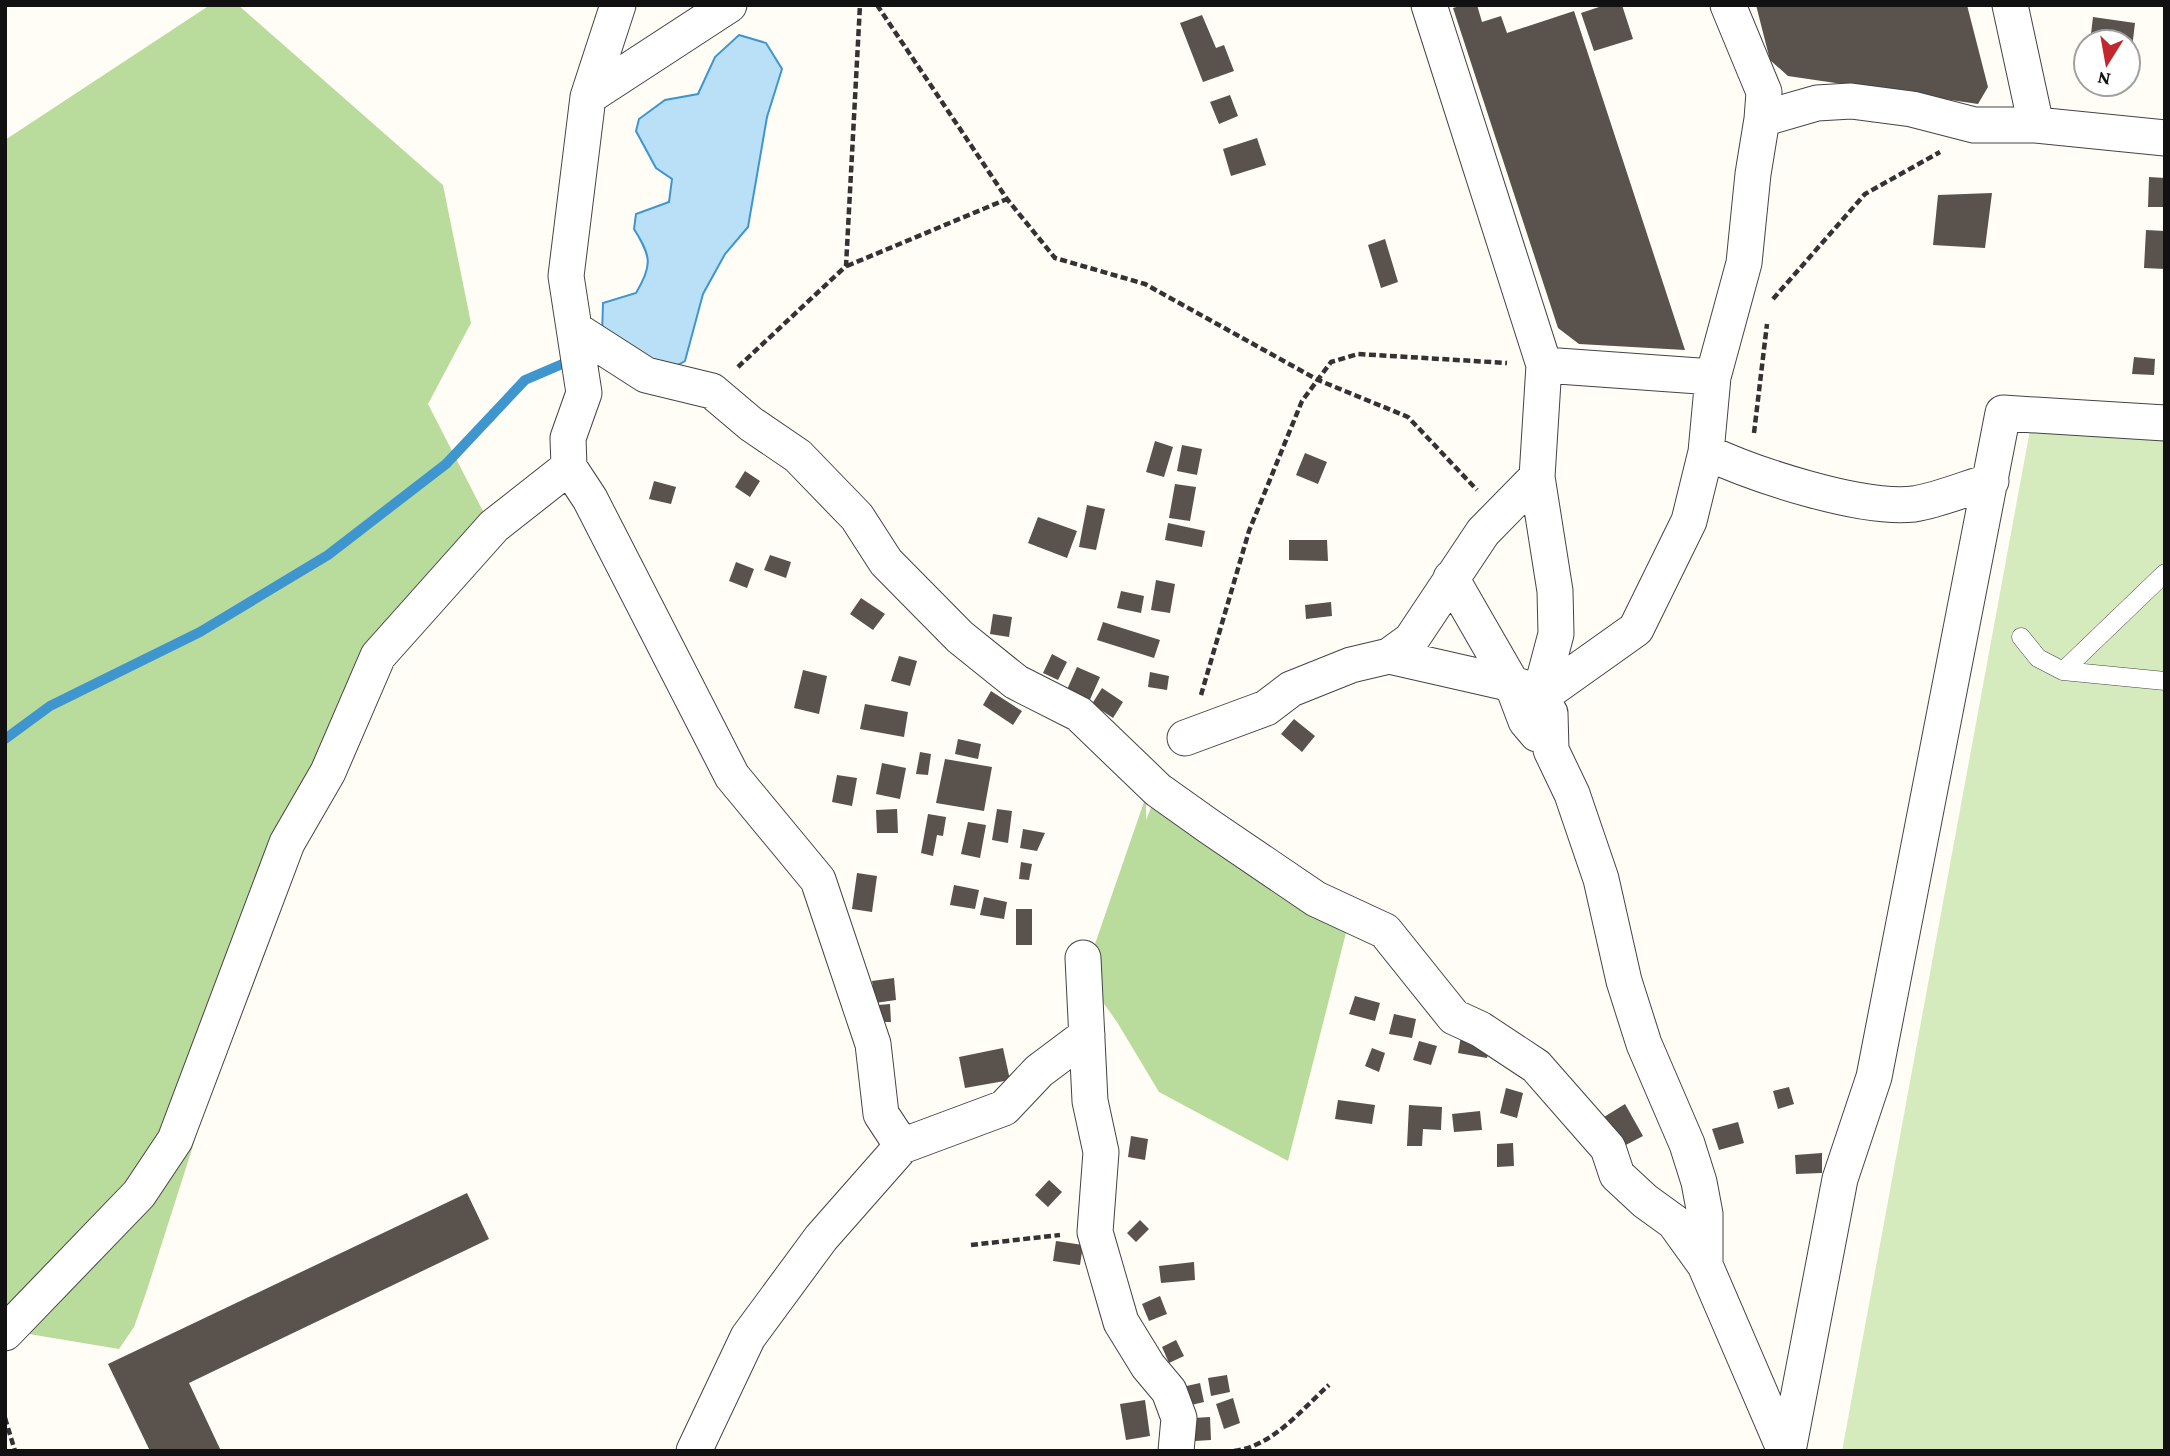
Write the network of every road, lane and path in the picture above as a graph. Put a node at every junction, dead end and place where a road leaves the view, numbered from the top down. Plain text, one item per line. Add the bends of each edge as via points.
1 (618, 5) edge
2 (729, 5) edge
3 (860, 5) edge
4 (877, 5) edge
5 (1429, 5) edge
6 (1728, 5) edge
7 (2010, 5) edge
8 (588, 97) junction
9 (1762, 120) junction
10 (1974, 125) junction
11 (2036, 125) junction
12 (2165, 138) edge
13 (1007, 199) junction
14 (846, 266) junction
15 (1769, 304) dead end
16 (1768, 317) dead end
17 (576, 330) junction
18 (1544, 365) junction
19 (1713, 377) junction
20 (1318, 380) junction
21 (712, 391) junction
22 (2165, 423) edge
23 (1706, 452) junction
24 (569, 467) junction
25 (1749, 472) junction
26 (1536, 477) junction
27 (1991, 481) junction
28 (1500, 514) junction
29 (2165, 573) edge
30 (1451, 578) junction
31 (2021, 637) dead end
32 (1389, 656) junction
33 (2063, 671) junction
34 (2165, 681) edge
35 (1530, 691) junction
36 (1185, 738) joint
37 (1083, 958) dead end
38 (1087, 1035) junction
39 (902, 1146) junction
40 (1095, 1231) junction
41 (971, 1245) dead end
42 (1705, 1265) junction
43 (5, 1334) edge
44 (1329, 1385) dead end
45 (5, 1418) edge
46 (15, 1451) edge
47 (694, 1451) edge
48 (1176, 1451) edge
49 (1234, 1451) edge
50 (1786, 1451) edge

1 - 8 street
2 - 8 street
3 - 14 path
4 - 13 path
5 - 18 street
6 - 9 street via 1764,92
7 - 11 street
8 - 17 street via 566,276
9 - 10 street via 1817,103 1851,101 1912,109
9 - 19 street via 1744,263
10 - 11 street
10 - 15 path via 1932,159 1865,194
11 - 12 street
13 - 14 path
13 - 20 path via 1055,258 1145,284
14 - 21 path
16 - 25 path
17 - 21 street via 646,375
17 - 24 street via 584,393 568,439
18 - 19 street
18 - 20 path via 1358,354 1331,362
18 - 26 street
19 - 23 street
20 - 28 path via 1408,417
20 - 36 path via 1302,401 1250,531
21 - 42 street via 798,456 857,517 886,562 960,637 1016,682 1079,714 1158,790 1316,899 1385,932 1454,1017 1536,1066 1608,1148 1616,1175 1674,1222
22 - 27 street via 2003,413
23 - 25 street
23 - 35 street via 1689,521 1636,629
24 - 39 street via 590,499 732,776 817,880 873,1044 881,1114
24 - 43 street via 494,526 378,656 328,772 288,843 175,1140 139,1194
25 - 27 street via 1889,505 1916,503
26 - 28 street
26 - 35 street via 1555,591 1556,634
27 - 50 street via 1874,1077 1840,1179
28 - 30 street
29 - 33 lane
30 - 32 street via 1411,640
30 - 35 street
31 - 33 lane via 2038,658
32 - 35 street
32 - 36 street via 1351,665 1292,689 1266,708
33 - 34 lane
35 - 42 street via 1550,713 1551,750 1572,794 1601,879 1644,1044 1699,1182 1705,1214
37 - 38 street
38 - 39 street via 1039,1071 1004,1108
38 - 40 street via 1090,1101 1101,1152
39 - 47 street via 821,1238 748,1337
40 - 41 path
40 - 48 street via 1121,1322 1169,1391 1179,1418
42 - 50 street
44 - 49 path via 1275,1434 1253,1449
45 - 46 path

